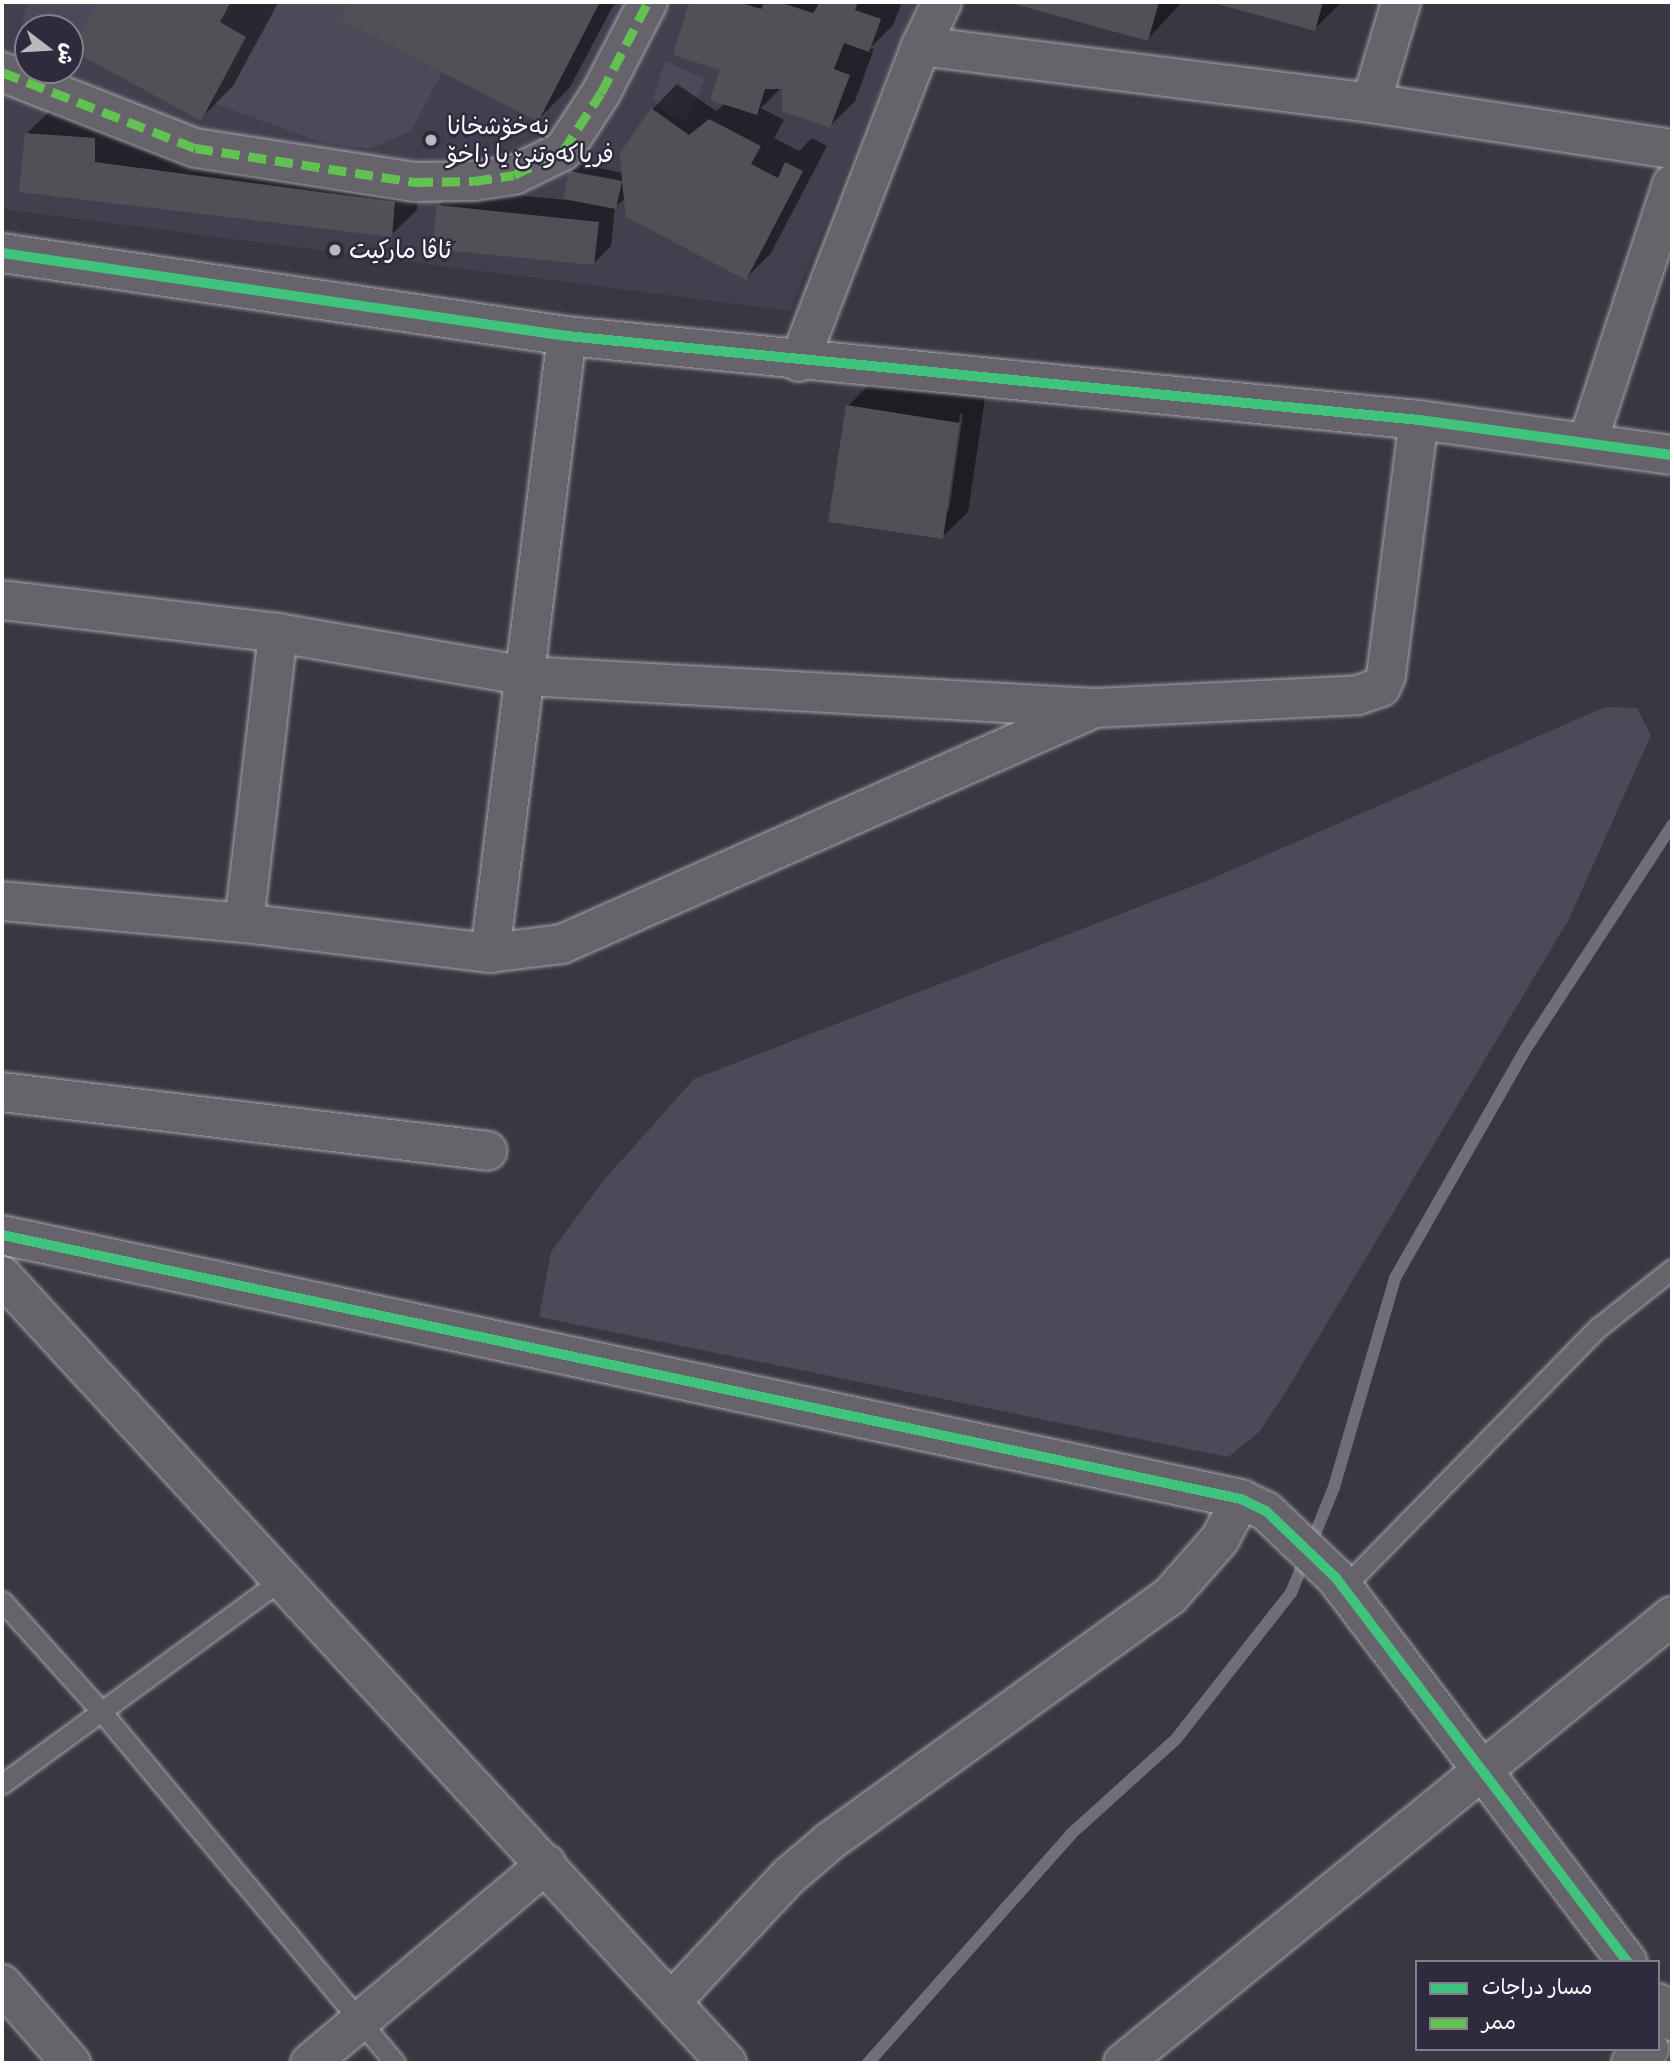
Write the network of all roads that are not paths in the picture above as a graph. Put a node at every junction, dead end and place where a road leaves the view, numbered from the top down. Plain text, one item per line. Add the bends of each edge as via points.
1 (648, 2) edge
2 (942, 2) edge
3 (1401, 2) edge
4 (921, 46) junction
5 (2, 72) edge
6 (1371, 103) junction
7 (1672, 149) edge
8 (1672, 184) edge
9 (2, 253) edge
10 (567, 336) junction
11 (800, 362) junction
12 (1419, 420) junction
13 (1588, 441) junction
14 (1672, 455) edge
15 (2, 600) edge
16 (278, 632) junction
17 (526, 676) junction
18 (1095, 708) junction
19 (2, 901) edge
20 (244, 923) junction
21 (490, 953) junction
22 (2, 1092) edge
23 (487, 1152) dead end
24 (2, 1236) edge
25 (1672, 1269) edge
26 (2, 1276) edge
27 (1254, 1505) junction
28 (283, 1578) junction
29 (1339, 1583) junction
30 (2, 1601) edge
31 (1672, 1616) edge
32 (100, 1710) junction
33 (1480, 1768) junction
34 (2, 1784) edge
35 (546, 1864) junction
36 (1625, 1960) edge
37 (2, 1984) edge
38 (672, 2001) junction
39 (1660, 2006) edge
40 (1672, 2021) edge
41 (361, 2024) junction
42 (1646, 2051) edge
43 (71, 2063) edge
44 (310, 2063) edge
45 (395, 2063) edge
46 (727, 2063) edge
47 (1124, 2063) edge
48 (1631, 2063) edge

1 - 5 street via 601,93 563,151 514,175 474,181 415,182 195,148
2 - 4 street
3 - 6 street
4 - 6 street
4 - 11 street
6 - 7 street
8 - 13 street
9 - 10 street
10 - 11 street
10 - 17 street
11 - 12 street
12 - 13 street
12 - 18 street via 1381,687 1359,695
13 - 14 street
15 - 16 street
16 - 17 street
16 - 20 street
17 - 18 street
17 - 21 street
18 - 21 street via 562,944
19 - 20 street
20 - 21 street
22 - 23 street
24 - 27 street
25 - 29 lane via 1599,1326
26 - 28 street
27 - 29 street
27 - 38 street via 1170,1596 830,1841 789,1876
28 - 32 lane
28 - 35 street
29 - 33 street
30 - 32 lane
31 - 33 street
32 - 34 lane
32 - 41 lane
33 - 36 street
33 - 47 street
35 - 38 street
35 - 41 street
37 - 43 street
38 - 46 street
39 - 40 street
41 - 44 street
41 - 45 lane
42 - 48 street

